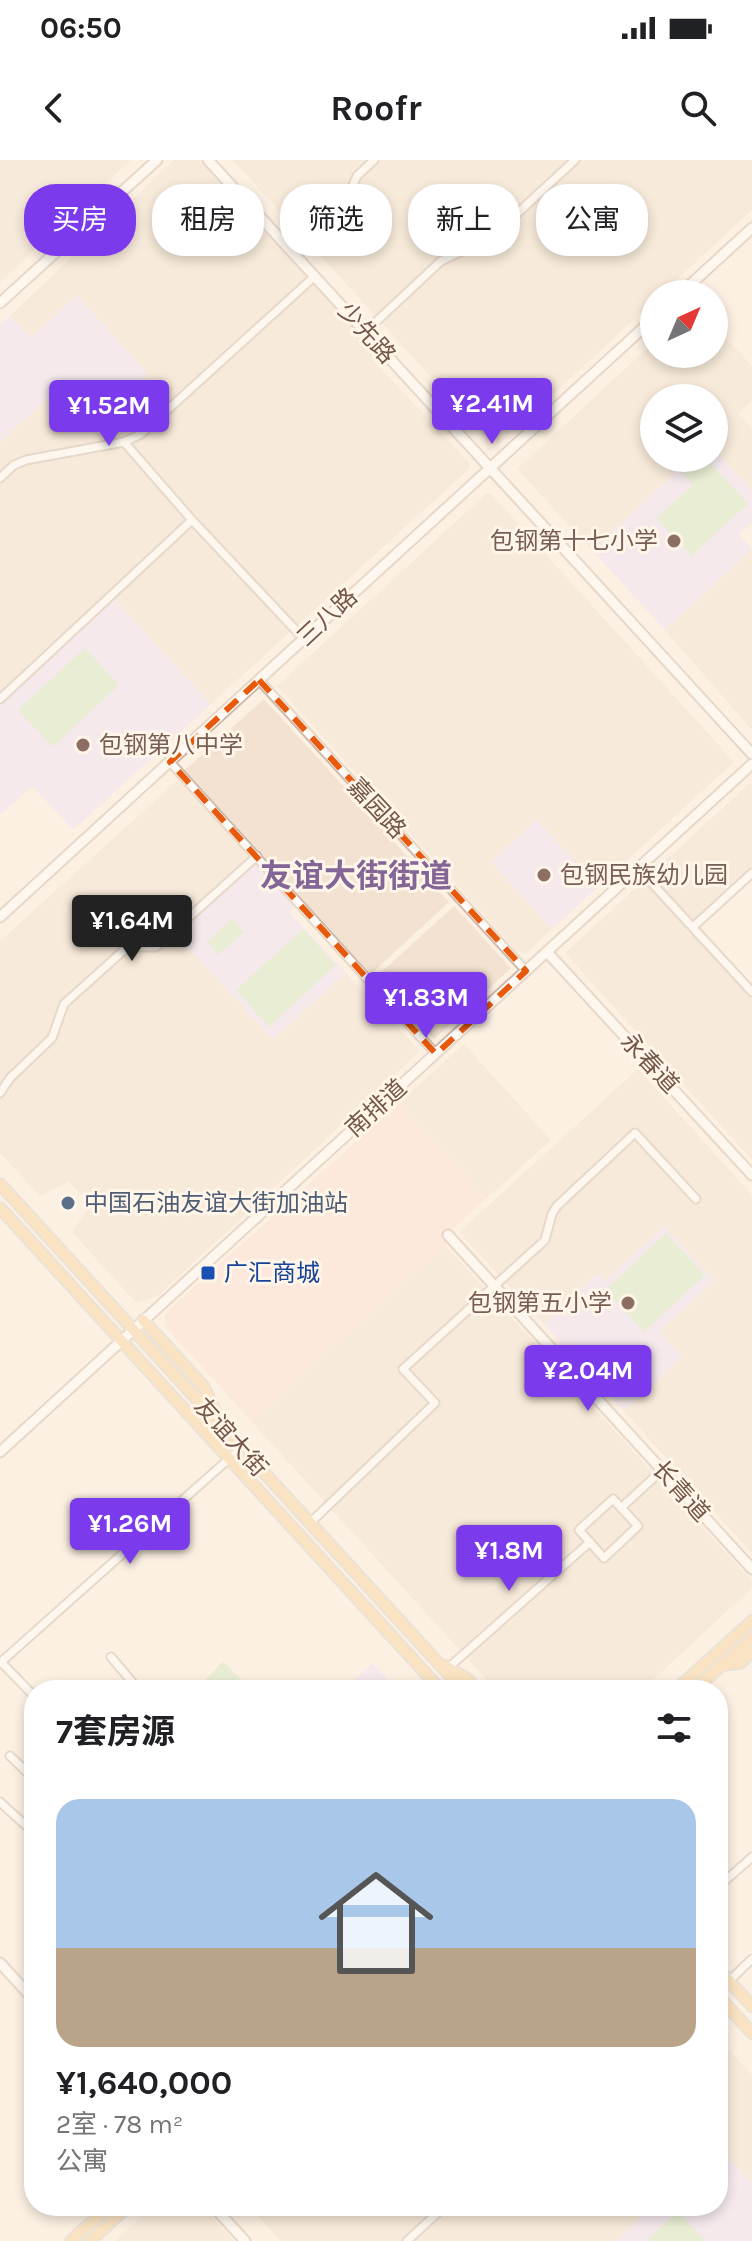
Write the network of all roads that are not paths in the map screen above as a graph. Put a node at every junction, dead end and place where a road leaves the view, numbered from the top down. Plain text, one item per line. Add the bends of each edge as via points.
1 (157, 160) edge
2 (208, 160) edge
3 (374, 160) edge
4 (575, 160) edge
5 (353, 184) edge
6 (752, 228) edge
7 (280, 238) edge
8 (297, 256) edge
9 (315, 276) junction
10 (695, 280) edge
11 (0, 303) edge
12 (640, 331) edge
13 (365, 332) junction
14 (124, 442) junction
15 (490, 468) junction
16 (0, 478) edge
17 (192, 520) junction
18 (304, 639) junction
19 (259, 680) junction
20 (0, 699) edge
21 (752, 754) edge
22 (170, 762) junction
23 (752, 764) edge
24 (257, 856) junction
25 (638, 868) junction
26 (752, 873) edge
27 (0, 917) edge
28 (693, 927) junction
29 (547, 952) junction
30 (526, 971) junction
31 (752, 992) edge
32 (436, 1054) junction
33 (10, 1078) junction
34 (0, 1083) edge
35 (0, 1093) edge
36 (752, 1175) edge
37 (0, 1184) edge
38 (696, 1199) dead end
39 (0, 1208) edge
40 (448, 1235) dead end
41 (494, 1286) junction
42 (143, 1320) junction
43 (134, 1329) junction
44 (122, 1340) junction
45 (221, 1426) junction
46 (241, 1448) junction
47 (0, 1452) edge
48 (230, 1458) junction
49 (662, 1470) junction
50 (621, 1508) junction
51 (310, 1523) junction
52 (590, 1542) junction
53 (752, 1569) edge
54 (752, 1621) edge
55 (752, 1638) edge
56 (752, 1652) edge
57 (111, 1657) dead end
58 (0, 1662) edge
59 (437, 1662) junction
60 (722, 1665) junction
61 (448, 1668) junction
62 (130, 1680) edge
63 (432, 1680) edge
64 (454, 1680) edge
65 (468, 1680) edge
66 (687, 1680) edge
67 (705, 1680) edge
68 (24, 1686) edge
69 (10, 1756) dead end
70 (24, 1769) edge
71 (0, 1802) edge
72 (24, 1824) edge
73 (752, 1857) edge
74 (728, 1878) edge
75 (752, 1959) edge
76 (0, 1963) edge
77 (729, 1981) joint
78 (24, 1989) edge
79 (752, 2006) edge
80 (728, 2007) edge
81 (752, 2033) edge
82 (101, 2216) edge
83 (114, 2216) edge
84 (222, 2216) edge
85 (434, 2216) edge
86 (81, 2239) edge
87 (245, 2241) edge
88 (407, 2241) edge

1 - 11 street
2 - 7 street, 少先路
3 - 5 street
4 - 13 street via 493,236 441,261
6 - 10 street
8 - 9 street, 少先路
9 - 13 street, 少先路
9 - 14 street via 141,434
12 - 15 street, 三八路
13 - 15 street, 少先路
14 - 16 street via 26,460
14 - 17 street
15 - 18 street, 三八路
15 - 21 street, 少先路
17 - 18 street
17 - 20 street
18 - 19 street, 三八路
19 - 22 street, 三八路
19 - 30 street, 嘉园路
22 - 24 street
22 - 27 street, 三八路
23 - 25 street, 南排道
24 - 32 street
24 - 33 street via 156,947 127,948 111,961 64,1004 50,1041
25 - 28 street
25 - 29 street, 南排道
26 - 28 street
28 - 31 street
29 - 30 street, 南排道
29 - 36 street, 永春道
30 - 32 street, 南排道
32 - 42 street, 南排道
33 - 34 street
33 - 35 street
37 - 43 main road, 友谊大街
38 - 41 street via 635,1133 557,1206 545,1240
39 - 44 main road, 友谊大街
40 - 41 street, 长青道
41 - 49 street, 长青道
41 - 51 street via 403,1369 435,1403
42 - 43 street, 南排道
42 - 45 main road via 204,1387
43 - 44 street, 南排道
43 - 45 main road, 友谊大街
44 - 47 street, 南排道
44 - 48 main road, 友谊大街
45 - 46 main road, 友谊大街
46 - 48 street
46 - 51 main road, 友谊大街
48 - 58 street
48 - 63 main road, 友谊大街
49 - 50 street
49 - 53 street, 长青道
50 - 52 street via 613,1499 579,1530
50 - 52 street via 638,1526 604,1558
51 - 59 main road, 友谊大街
52 - 61 street
54 - 66 main road
55 - 60 main road
56 - 60 main road via 740,1663
57 - 62 street
58 - 68 street
59 - 61 main road
59 - 64 main road, 友谊大街
60 - 67 main road
61 - 65 main road
69 - 70 street
71 - 72 street
73 - 74 street
75 - 77 street
76 - 78 street
77 - 79 main road
80 - 81 main road
82 - 86 main road
83 - 86 main road
84 - 87 street
85 - 88 street

